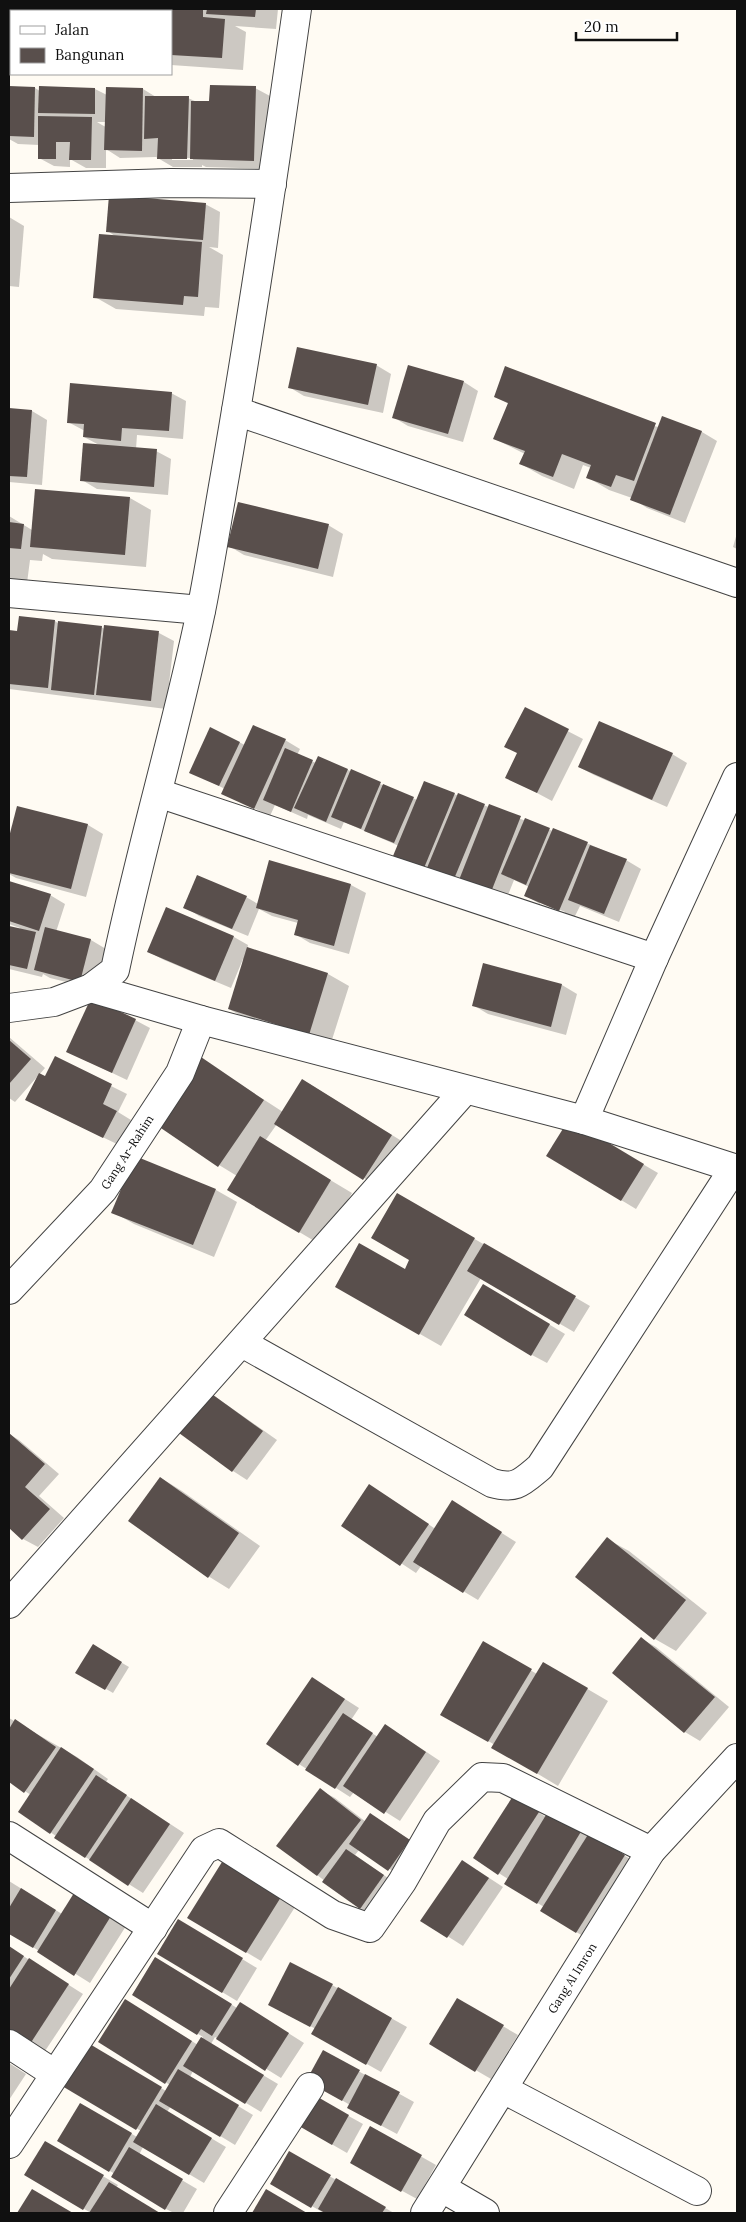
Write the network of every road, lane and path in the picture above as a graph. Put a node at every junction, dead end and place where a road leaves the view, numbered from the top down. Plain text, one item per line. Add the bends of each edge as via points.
1 (297, 9) edge
2 (272, 184) junction
3 (9, 188) edge
4 (236, 411) junction
5 (737, 584) edge
6 (9, 594) edge
7 (201, 610) junction
8 (737, 778) edge
9 (158, 793) junction
10 (654, 958) junction
11 (91, 988) junction
12 (9, 1008) edge
13 (201, 1020) junction
14 (465, 1090) junction
15 (584, 1120) junction
16 (736, 1169) edge
17 (9, 1290) edge
18 (242, 1343) junction
19 (9, 1604) edge
20 (737, 1758) edge
21 (9, 1836) edge
22 (651, 1851) junction
23 (153, 1928) junction
24 (9, 2044) edge
25 (56, 2074) junction
26 (310, 2087) dead end
27 (503, 2089) junction
28 (9, 2144) edge
29 (442, 2188) junction
30 (696, 2191) dead end
31 (228, 2213) edge
32 (425, 2213) edge
33 (485, 2213) edge

1 - 2 street
2 - 3 street via 171,183
2 - 4 street
4 - 5 street
4 - 7 street
6 - 7 street
7 - 9 street
8 - 10 street
9 - 10 street
9 - 11 street via 115,970
10 - 15 street
11 - 12 street via 54,1002
11 - 13 street
13 - 14 street
13 - 17 street, Gang Ar-Rahim via 180,1073 103,1190
14 - 15 street
14 - 18 street
15 - 16 street
16 - 18 street via 540,1467 522,1482 507,1487 492,1483
18 - 19 street
20 - 22 street, Gang Al Imron
21 - 23 street
22 - 23 street via 504,1778 482,1777 438,1821 370,1928 334,1915 220,1843 204,1850
22 - 27 street, Gang Al Imron
23 - 25 street
24 - 25 street
25 - 28 street
26 - 31 street
27 - 29 street, Gang Al Imron
27 - 30 street
29 - 32 street, Gang Al Imron
29 - 33 street

